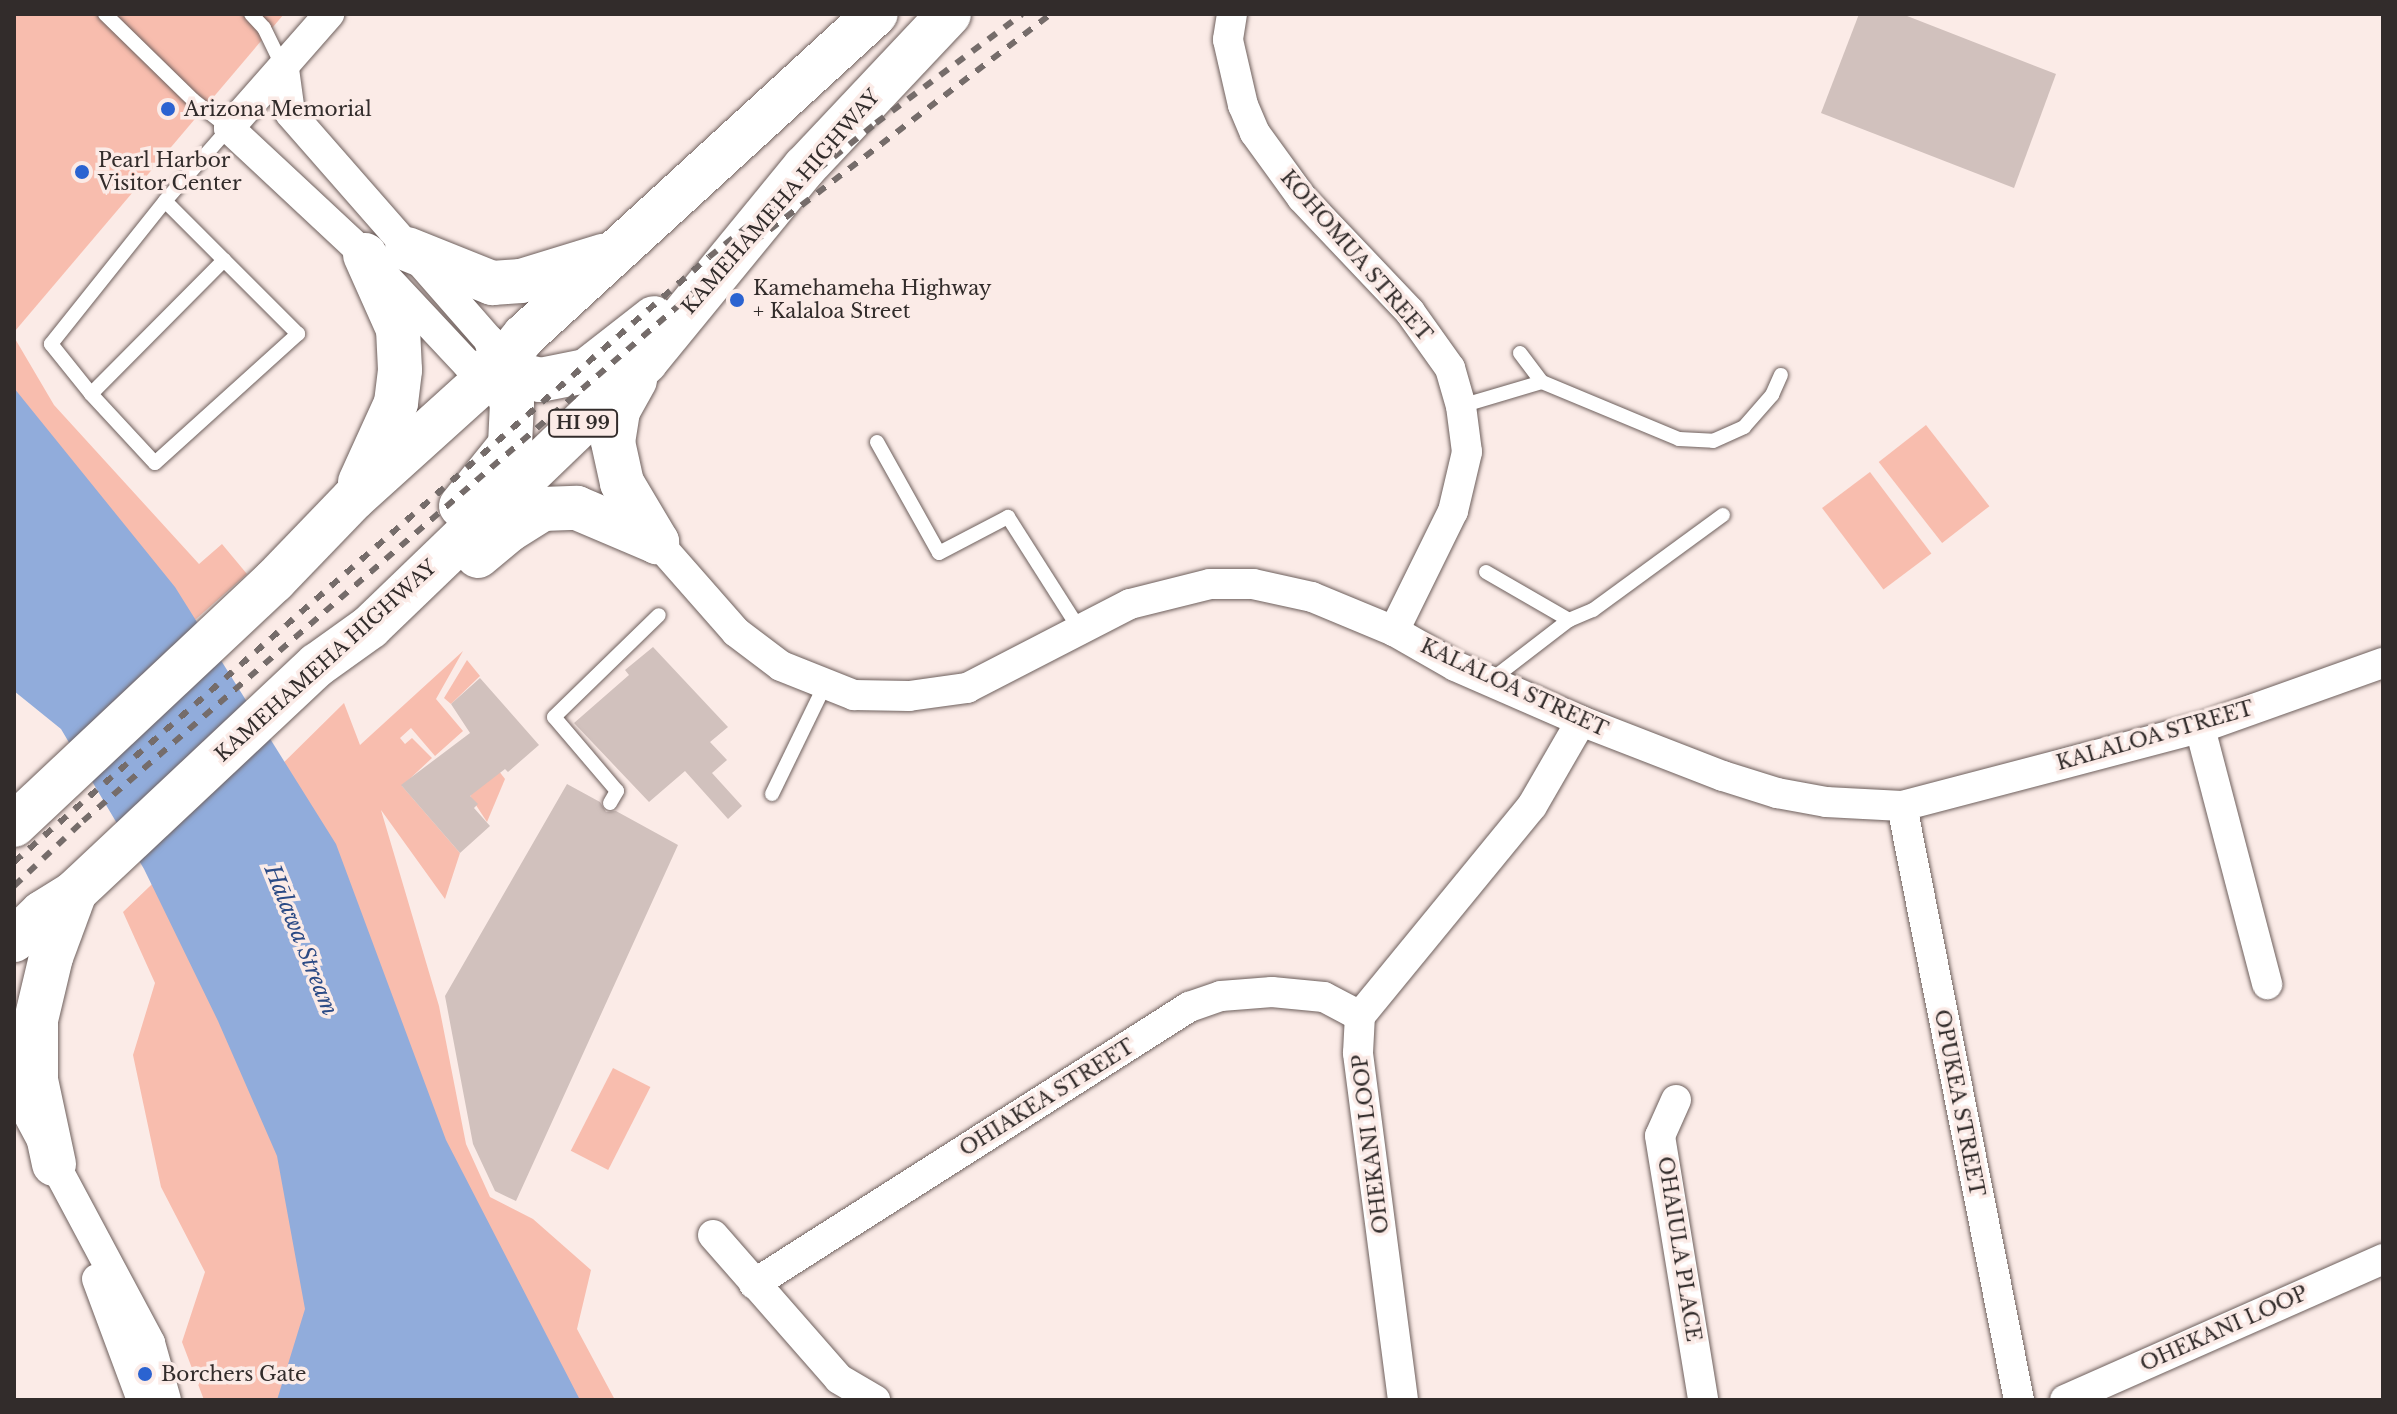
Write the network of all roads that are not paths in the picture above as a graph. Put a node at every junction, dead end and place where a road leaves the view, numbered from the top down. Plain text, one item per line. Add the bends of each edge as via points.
1 (105, 14) edge
2 (251, 14) edge
3 (329, 14) edge
4 (876, 14) edge
5 (949, 14) edge
6 (1232, 14) edge
7 (284, 69) junction
8 (229, 128) junction
9 (165, 201) junction
10 (735, 250) junction
11 (386, 252) junction
12 (613, 253) junction
13 (224, 260) junction
14 (1520, 353) dead end
15 (646, 361) junction
16 (497, 369) junction
17 (1781, 375) dead end
18 (1542, 382) junction
19 (91, 394) junction
20 (1461, 406) junction
21 (877, 442) dead end
22 (353, 499) junction
23 (1723, 515) dead end
24 (657, 542) junction
25 (1486, 572) dead end
26 (416, 580) junction
27 (659, 615) dead end
28 (1569, 620) junction
29 (370, 627) junction
30 (1080, 630) junction
31 (1394, 631) junction
32 (2383, 663) edge
33 (1491, 681) junction
34 (825, 685) junction
35 (1581, 721) junction
36 (2200, 728) junction
37 (772, 794) dead end
38 (610, 803) dead end
39 (1902, 806) junction
40 (24, 816) edge
41 (90, 878) junction
42 (14, 940) edge
43 (2267, 984) dead end
44 (1360, 1016) junction
45 (14, 1094) edge
46 (1676, 1100) dead end
47 (14, 1135) edge
48 (63, 1182) junction
49 (713, 1235) dead end
50 (2383, 1259) edge
51 (754, 1284) junction
52 (142, 1400) edge
53 (166, 1400) edge
54 (875, 1400) edge
55 (1403, 1400) edge
56 (1703, 1400) edge
57 (2019, 1400) edge
58 (2065, 1400) edge

1 - 8 lane
2 - 7 lane
3 - 7 street
4 - 12 main road
5 - 10 main road, KAMEHAMEHA HIGHWAY / HI 99
6 - 20 street, KOHOMUA STREET via 1228,40 1255,133 1302,198 1410,312 1450,368
7 - 8 street
7 - 11 street via 290,113
8 - 9 lane
8 - 11 street
9 - 13 lane
9 - 19 lane via 51,344
10 - 15 main road, KAMEHAMEHA HIGHWAY / HI 99
10 - 16 main road via 586,371 540,380
11 - 12 main road via 492,283 521,281
11 - 16 street via 489,340
11 - 16 street via 468,365
11 - 22 main road via 398,329 396,403
12 - 16 main road via 524,336
13 - 19 lane
13 - 19 lane via 298,334 155,463
14 - 18 lane
15 - 24 main road via 618,411 613,442 622,483
15 - 26 main road, KAMEHAMEHA HIGHWAY / HI 99
16 - 22 main road
16 - 26 main road via 512,403 510,445 456,511
17 - 18 lane via 1772,395 1744,427 1713,441 1679,439
18 - 20 lane
20 - 31 street, KOHOMUA STREET via 1467,452 1453,511
21 - 30 lane via 939,553 1008,517
22 - 40 main road via 274,581
23 - 28 lane via 1593,610
24 - 29 main road via 577,508 542,509 439,590
24 - 34 street, KALALOA STREET via 736,632 781,666
25 - 28 lane
26 - 29 main road, KAMEHAMEHA HIGHWAY / HI 99
27 - 38 lane via 554,717 617,791
28 - 33 lane
29 - 41 main road, KAMEHAMEHA HIGHWAY / HI 99 via 317,665
30 - 31 street, KALALOA STREET via 1130,604 1210,584 1253,584 1312,597
30 - 34 street, KALALOA STREET via 967,688 909,696 854,695
31 - 33 street, KALALOA STREET
32 - 36 street, KALALOA STREET
33 - 35 street, KALALOA STREET
34 - 37 lane
35 - 39 street, KALALOA STREET via 1777,793
35 - 44 street via 1532,806
36 - 39 street, KALALOA STREET
36 - 43 street
39 - 57 street, OPUKEA STREET
41 - 42 main road, KAMEHAMEHA HIGHWAY / HI 99
41 - 48 main road via 51,957 36,1020 36,1080
44 - 51 street, OHIAKEA STREET via 1324,997 1272,992 1221,996 1189,1007
44 - 55 street, OHEKANI LOOP via 1358,1053
45 - 48 street
46 - 56 street, OHAIULA PLACE via 1660,1136
47 - 48 street
48 - 52 street
48 - 53 street via 150,1343
49 - 51 street
50 - 58 street, OHEKANI LOOP
51 - 54 street via 839,1379

